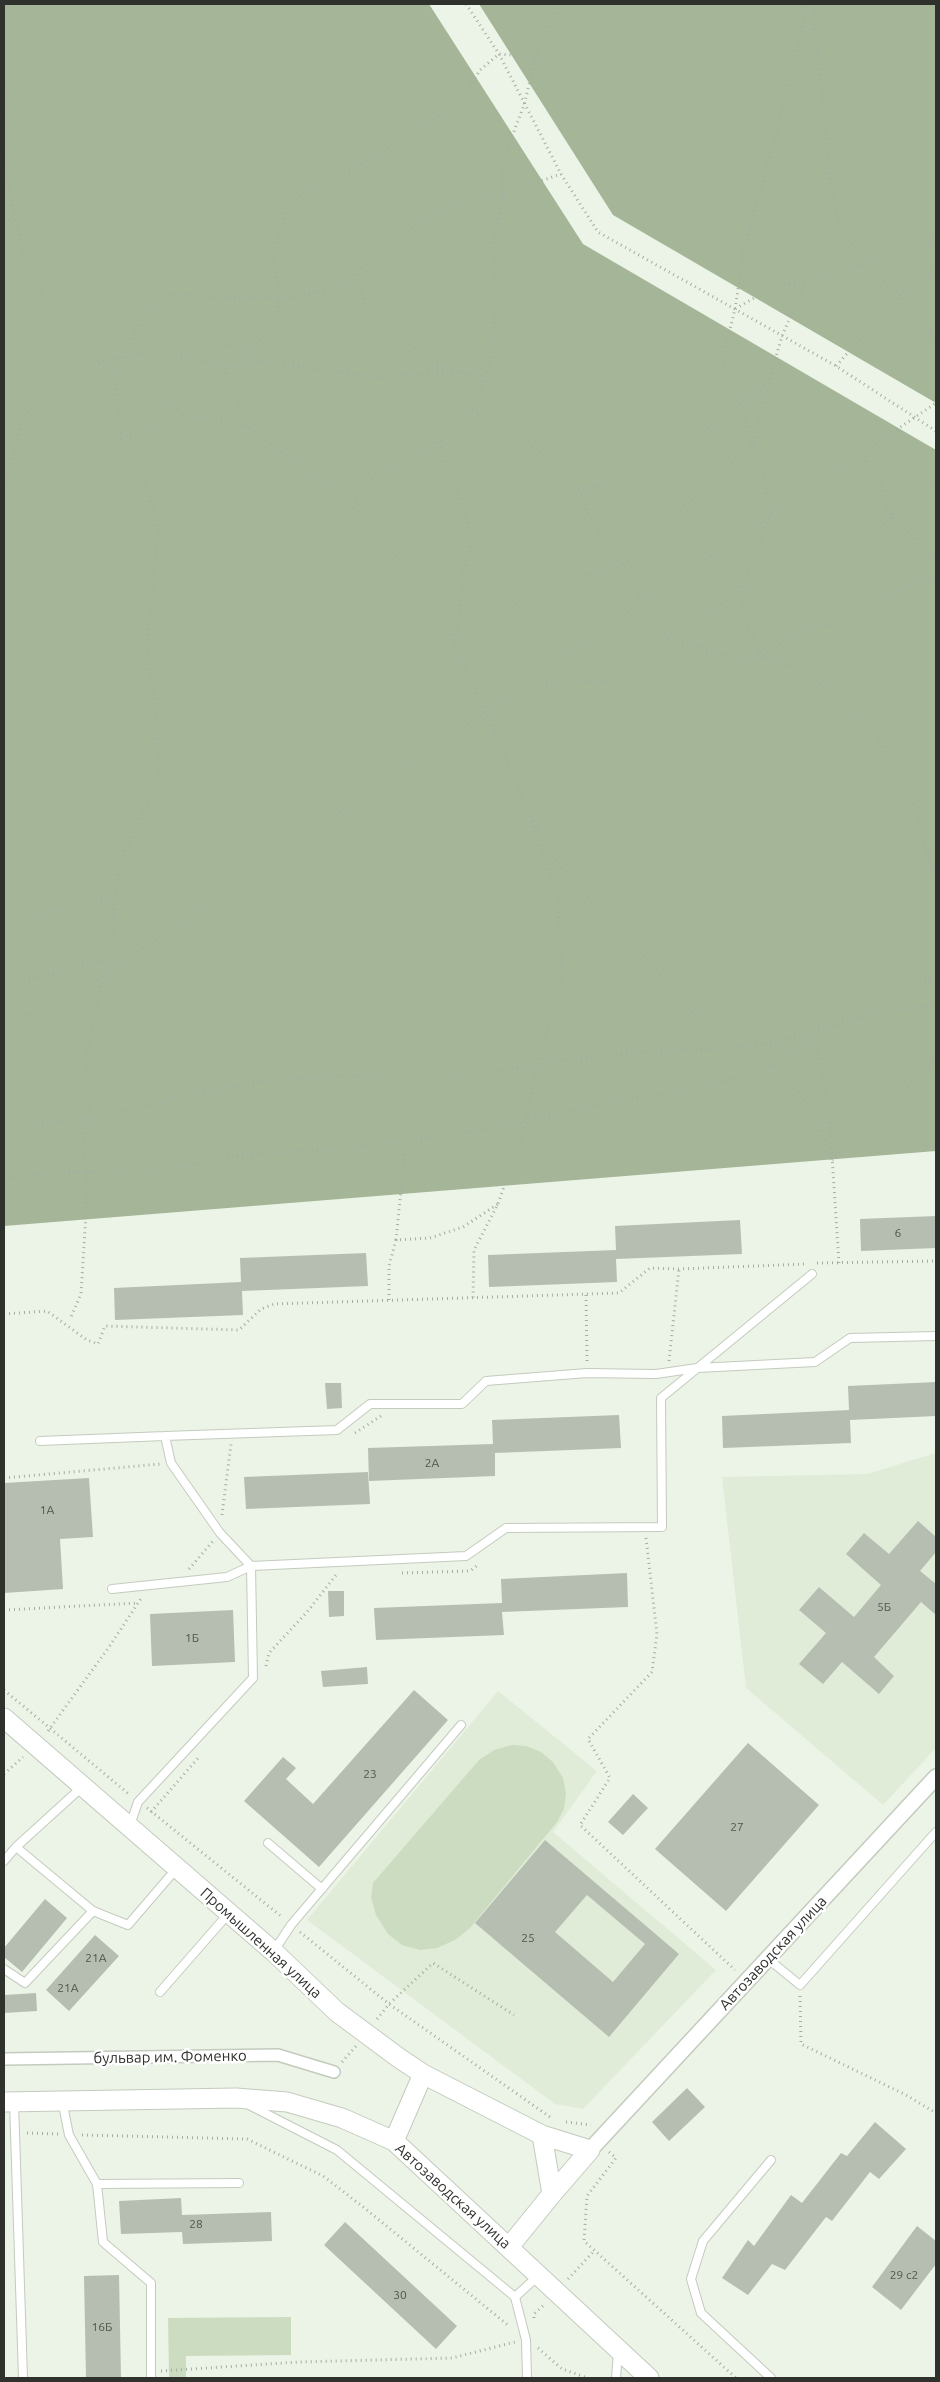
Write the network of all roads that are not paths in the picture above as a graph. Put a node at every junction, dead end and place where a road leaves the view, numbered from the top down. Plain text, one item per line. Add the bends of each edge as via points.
1 (812, 1274) dead end
2 (936, 1336) edge
3 (698, 1368) junction
4 (165, 1436) junction
5 (40, 1441) dead end
6 (251, 1566) junction
7 (112, 1589) dead end
8 (4, 1718) edge
9 (461, 1725) dead end
10 (936, 1777) edge
11 (84, 1786) junction
12 (129, 1827) junction
13 (936, 1832) edge
14 (268, 1843) dead end
15 (16, 1847) junction
16 (4, 1861) edge
17 (177, 1868) junction
18 (322, 1889) junction
19 (93, 1911) junction
20 (229, 1913) junction
21 (274, 1952) junction
22 (767, 1958) junction
23 (4, 1969) edge
24 (160, 1992) dead end
25 (4, 2059) edge
26 (334, 2072) road end
27 (423, 2074) junction
28 (236, 2098) junction
29 (62, 2100) junction
30 (9, 2102) edge
31 (542, 2135) junction
32 (394, 2142) junction
33 (595, 2146) junction
34 (772, 2160) dead end
35 (240, 2183) dead end
36 (97, 2184) junction
37 (552, 2194) junction
38 (509, 2247) junction
39 (538, 2276) junction
40 (514, 2297) junction
41 (619, 2350) junction
42 (23, 2378) edge
43 (151, 2378) edge
44 (527, 2378) edge
45 (616, 2378) edge
46 (649, 2378) edge
47 (771, 2378) edge

1 - 3 lane
2 - 3 lane via 850,1338 815,1362
3 - 4 lane via 486,1380 462,1404 370,1404 337,1430
3 - 6 lane via 661,1398 662,1528 506,1528 466,1556
4 - 5 lane
4 - 6 lane via 171,1463 220,1533
6 - 7 lane via 227,1577
6 - 12 lane via 253,1678 138,1802
8 - 11 street, Промышленная улица
9 - 18 lane
10 - 22 street, Автозаводская улица
11 - 12 street, Промышленная улица
11 - 15 lane
12 - 17 street, Промышленная улица
13 - 22 lane via 800,1985
14 - 18 lane
15 - 16 lane
15 - 19 lane
17 - 19 lane via 128,1926
17 - 20 street, Промышленная улица
18 - 21 lane
19 - 23 lane via 24,1983
20 - 21 street, Промышленная улица
20 - 24 lane
21 - 27 street, Промышленная улица via 337,2012
22 - 33 street, Автозаводская улица
25 - 26 street, бульвар им. Фоменко via 278,2055
27 - 31 street, Промышленная улица
27 - 32 street
28 - 29 street, Автозаводская улица
28 - 32 street, Автозаводская улица via 296,2105 342,2118
28 - 40 lane via 337,2150
29 - 30 street, Автозаводская улица
29 - 36 lane via 70,2135
30 - 42 lane via 14,2133
31 - 33 street, Промышленная улица
31 - 37 street
32 - 38 street, Автозаводская улица
33 - 37 street
34 - 47 lane via 703,2242 691,2279 702,2313
35 - 36 lane
36 - 43 lane via 103,2242 151,2283
37 - 38 street
38 - 39 street, Автозаводская улица
39 - 40 lane
39 - 41 street, Автозаводская улица
40 - 44 lane via 526,2340
41 - 45 lane
41 - 46 street, Автозаводская улица

